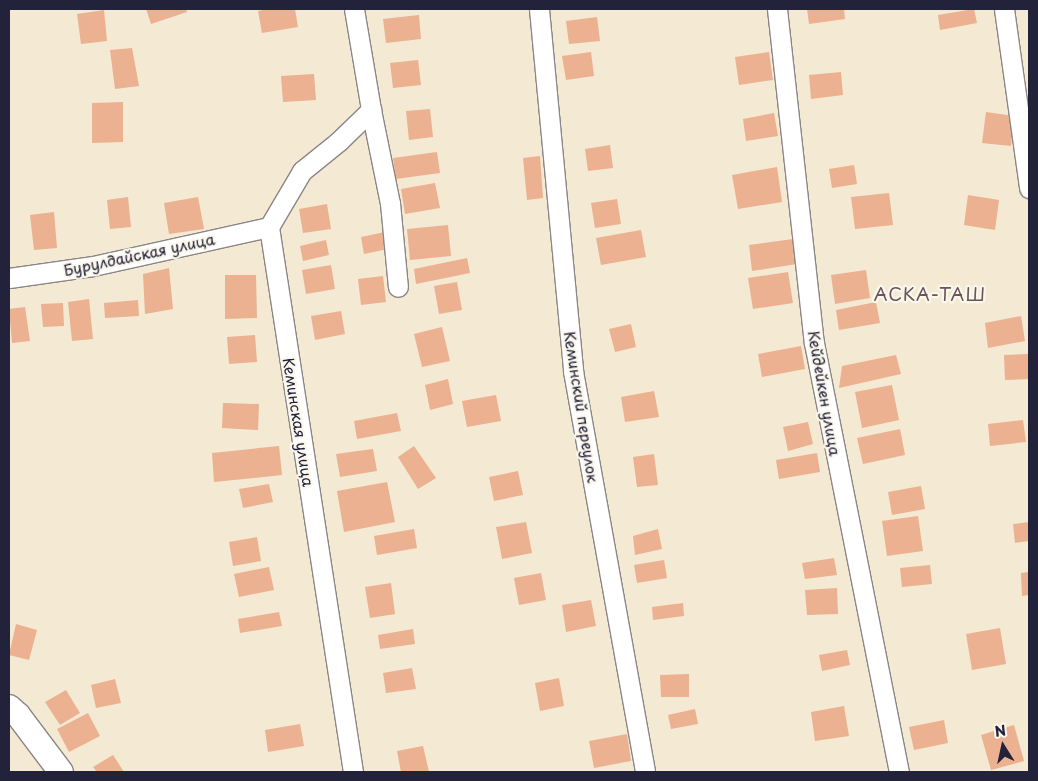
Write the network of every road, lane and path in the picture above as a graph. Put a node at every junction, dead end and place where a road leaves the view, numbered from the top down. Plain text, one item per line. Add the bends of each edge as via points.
1 (354, 9) edge
2 (539, 9) edge
3 (777, 9) edge
4 (1004, 9) edge
5 (371, 110) junction
6 (1029, 188) edge
7 (270, 227) junction
8 (9, 278) edge
9 (398, 287) dead end
10 (9, 707) edge
11 (61, 772) edge
12 (353, 772) edge
13 (645, 772) edge
14 (899, 772) edge

1 - 5 street
2 - 13 street, Кеминский переулок via 573,371
3 - 14 street, Кейдейкен улица via 814,343
4 - 6 street
5 - 7 street via 302,171
5 - 9 street via 390,203
7 - 8 street, Бурулдайская улица via 93,266
7 - 12 street, Кеминская улица
10 - 11 street

